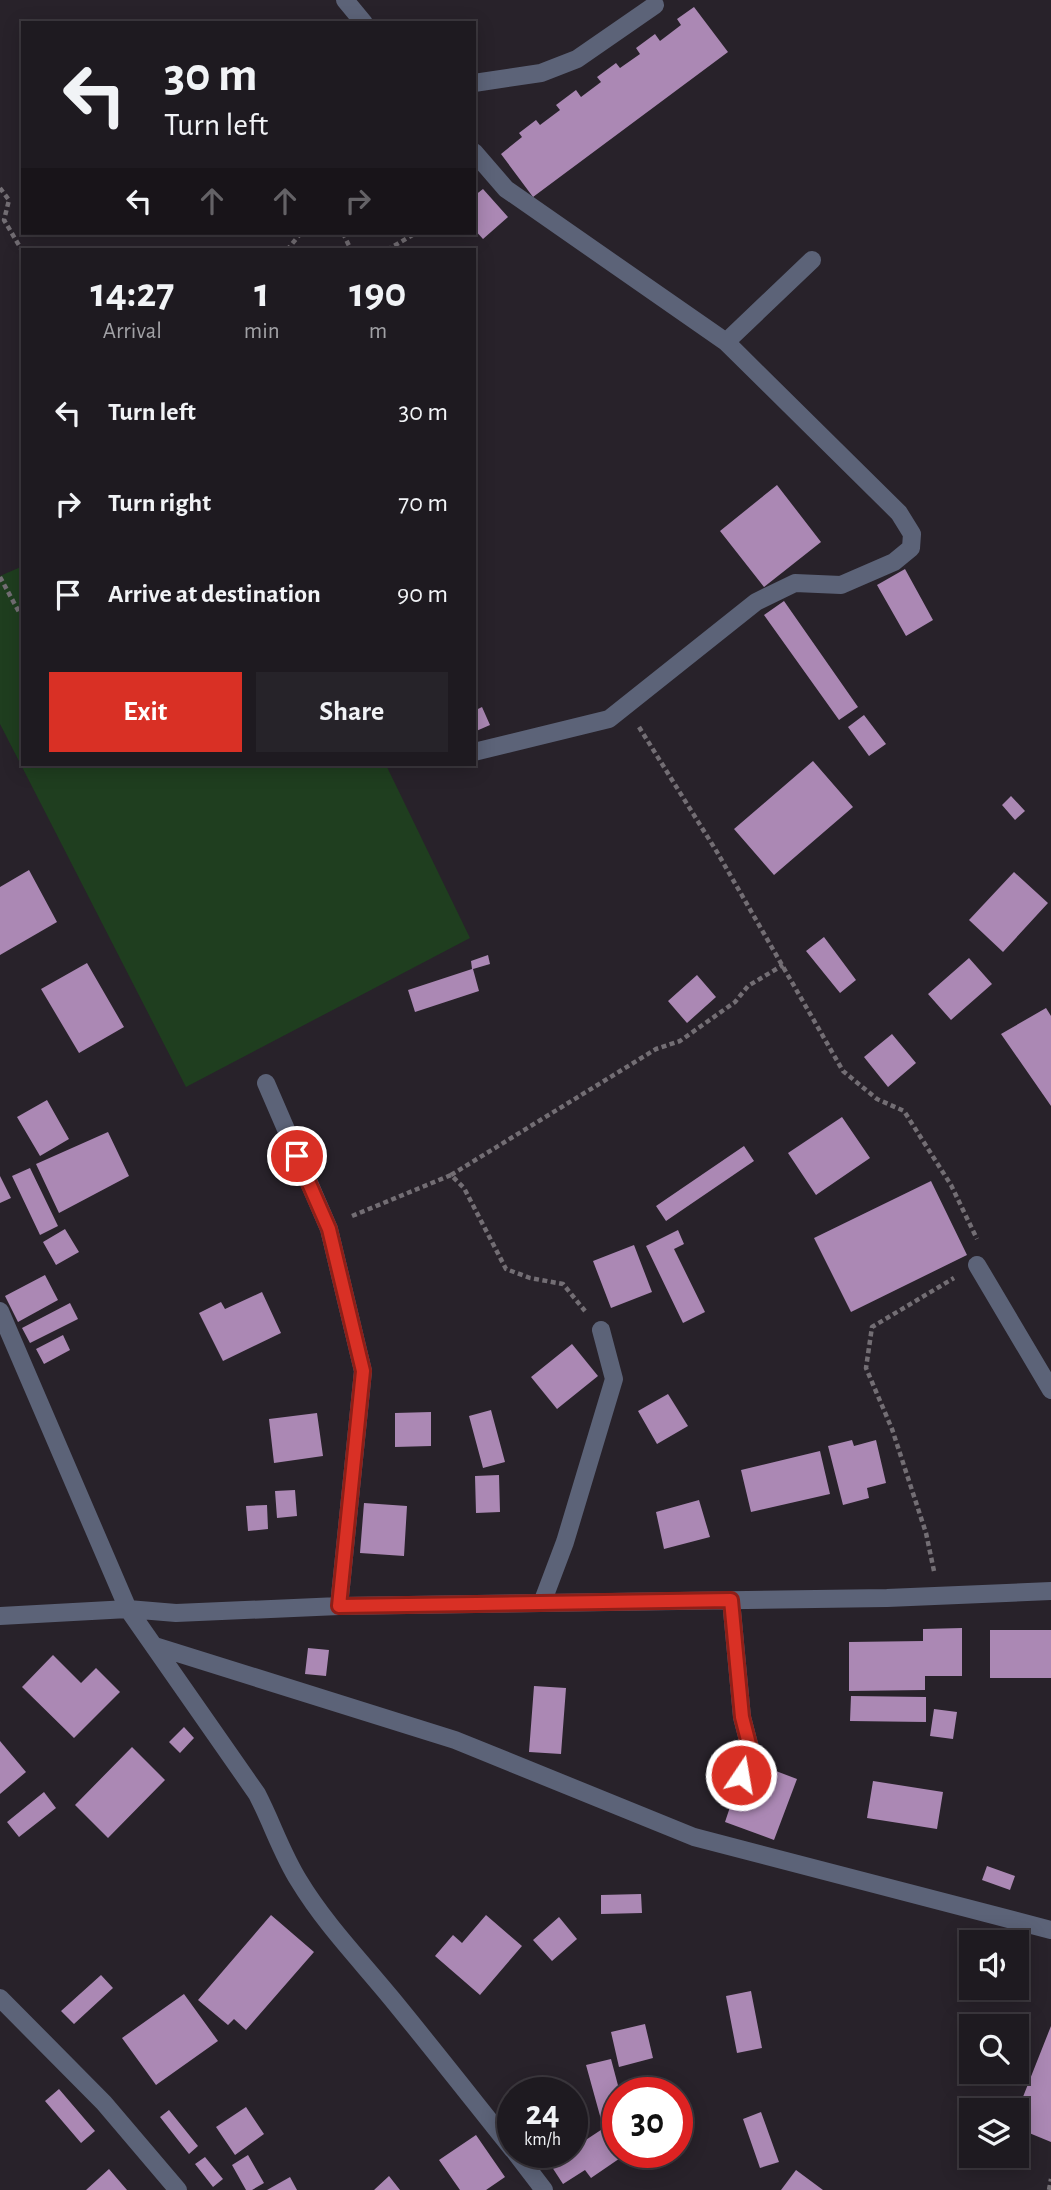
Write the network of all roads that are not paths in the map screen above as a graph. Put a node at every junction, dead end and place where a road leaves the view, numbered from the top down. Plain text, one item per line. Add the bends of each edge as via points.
1 (345, 0) edge
2 (655, 5) dead end
3 (362, 21) edge
4 (476, 83) edge
5 (476, 154) edge
6 (812, 260) dead end
7 (726, 342) junction
8 (476, 752) edge
9 (266, 1083) dead end
10 (977, 1265) road end
11 (0, 1311) edge
12 (601, 1330) road end
13 (1051, 1390) edge
14 (1051, 1591) edge
15 (731, 1600) junction
16 (542, 1603) junction
17 (339, 1606) junction
18 (128, 1609) junction
19 (0, 1616) edge
20 (155, 1646) junction
21 (741, 1775) dead end
22 (1051, 1930) edge
23 (0, 1998) edge
24 (497, 2130) edge
25 (527, 2168) edge
26 (178, 2190) edge
27 (544, 2190) edge

1 - 3 street
2 - 4 street via 577,59 541,72
5 - 7 street via 506,189
6 - 7 street
7 - 8 street via 898,513 912,534 911,548 894,562 841,585 795,583 756,602 609,719
9 - 17 street via 329,1229 363,1371
10 - 13 street
11 - 18 street
12 - 16 street via 614,1380
14 - 15 street
15 - 16 street
15 - 21 street via 742,1717 750,1748
16 - 17 street
17 - 18 street via 176,1614
18 - 19 street
18 - 20 street
20 - 22 street via 455,1740 694,1837
20 - 24 street via 257,1794 299,1882 322,1915
23 - 26 street via 104,2103
25 - 27 street

